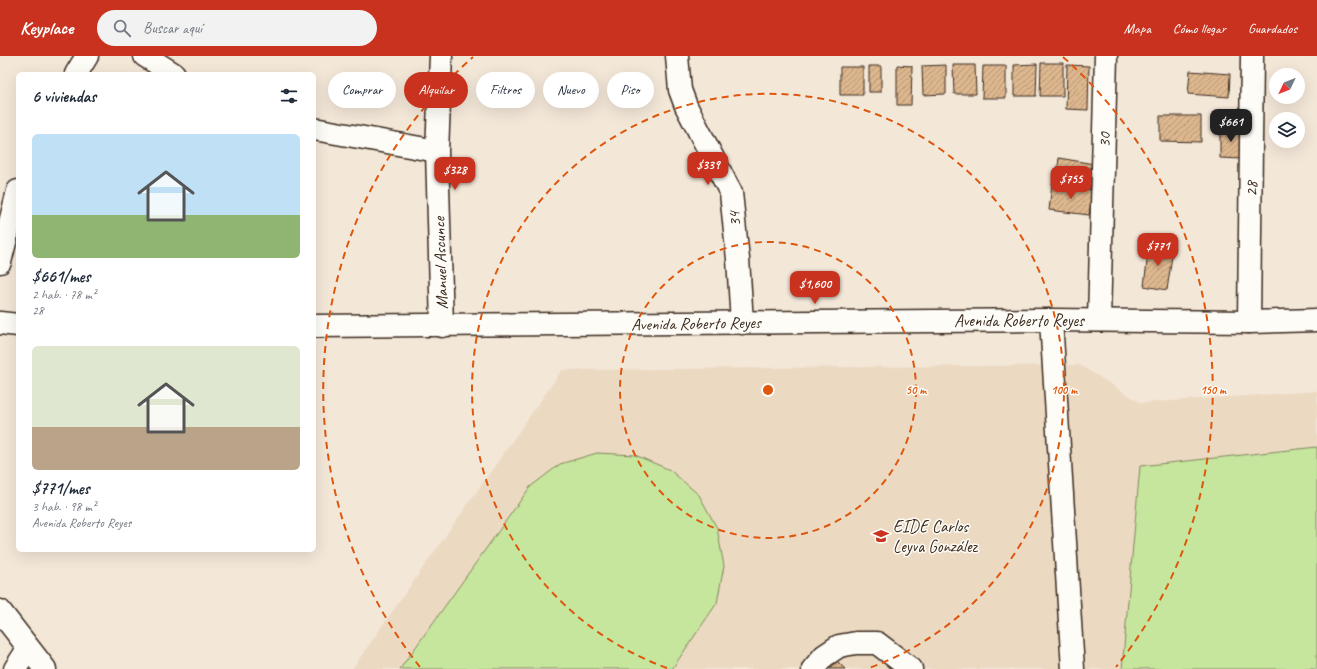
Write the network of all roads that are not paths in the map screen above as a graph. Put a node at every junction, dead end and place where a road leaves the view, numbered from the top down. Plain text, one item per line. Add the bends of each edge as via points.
1 (87, 56) edge
2 (145, 56) edge
3 (441, 56) edge
4 (676, 56) edge
5 (1106, 56) edge
6 (1252, 56) edge
7 (77, 72) edge
8 (171, 72) edge
9 (316, 129) edge
10 (437, 151) junction
11 (16, 199) edge
12 (0, 262) edge
13 (1051, 320) junction
14 (1099, 320) junction
15 (1317, 320) edge
16 (1249, 322) junction
17 (0, 323) edge
18 (742, 323) junction
19 (16, 325) edge
20 (316, 326) edge
21 (442, 326) junction
22 (0, 611) edge
23 (28, 649) junction
24 (15, 669) edge
25 (45, 669) edge
26 (814, 669) edge
27 (911, 669) edge
28 (1073, 669) edge

1 - 7 street
2 - 8 street
3 - 10 street, Manuel Ascunce
4 - 18 street, 34 via 680,90 686,106 731,193
5 - 14 street, 30
6 - 16 street, 28
9 - 10 street
10 - 21 street, Manuel Ascunce
11 - 12 street
13 - 14 street, Avenida Roberto Reyes
13 - 18 street, Avenida Roberto Reyes
13 - 28 street
14 - 16 street, Avenida Roberto Reyes
15 - 16 street, Avenida Roberto Reyes
17 - 19 street
18 - 21 street, Avenida Roberto Reyes
20 - 21 street, Avenida Roberto Reyes
22 - 23 street
23 - 24 street
23 - 25 street
26 - 27 street via 824,656 839,646 877,643

